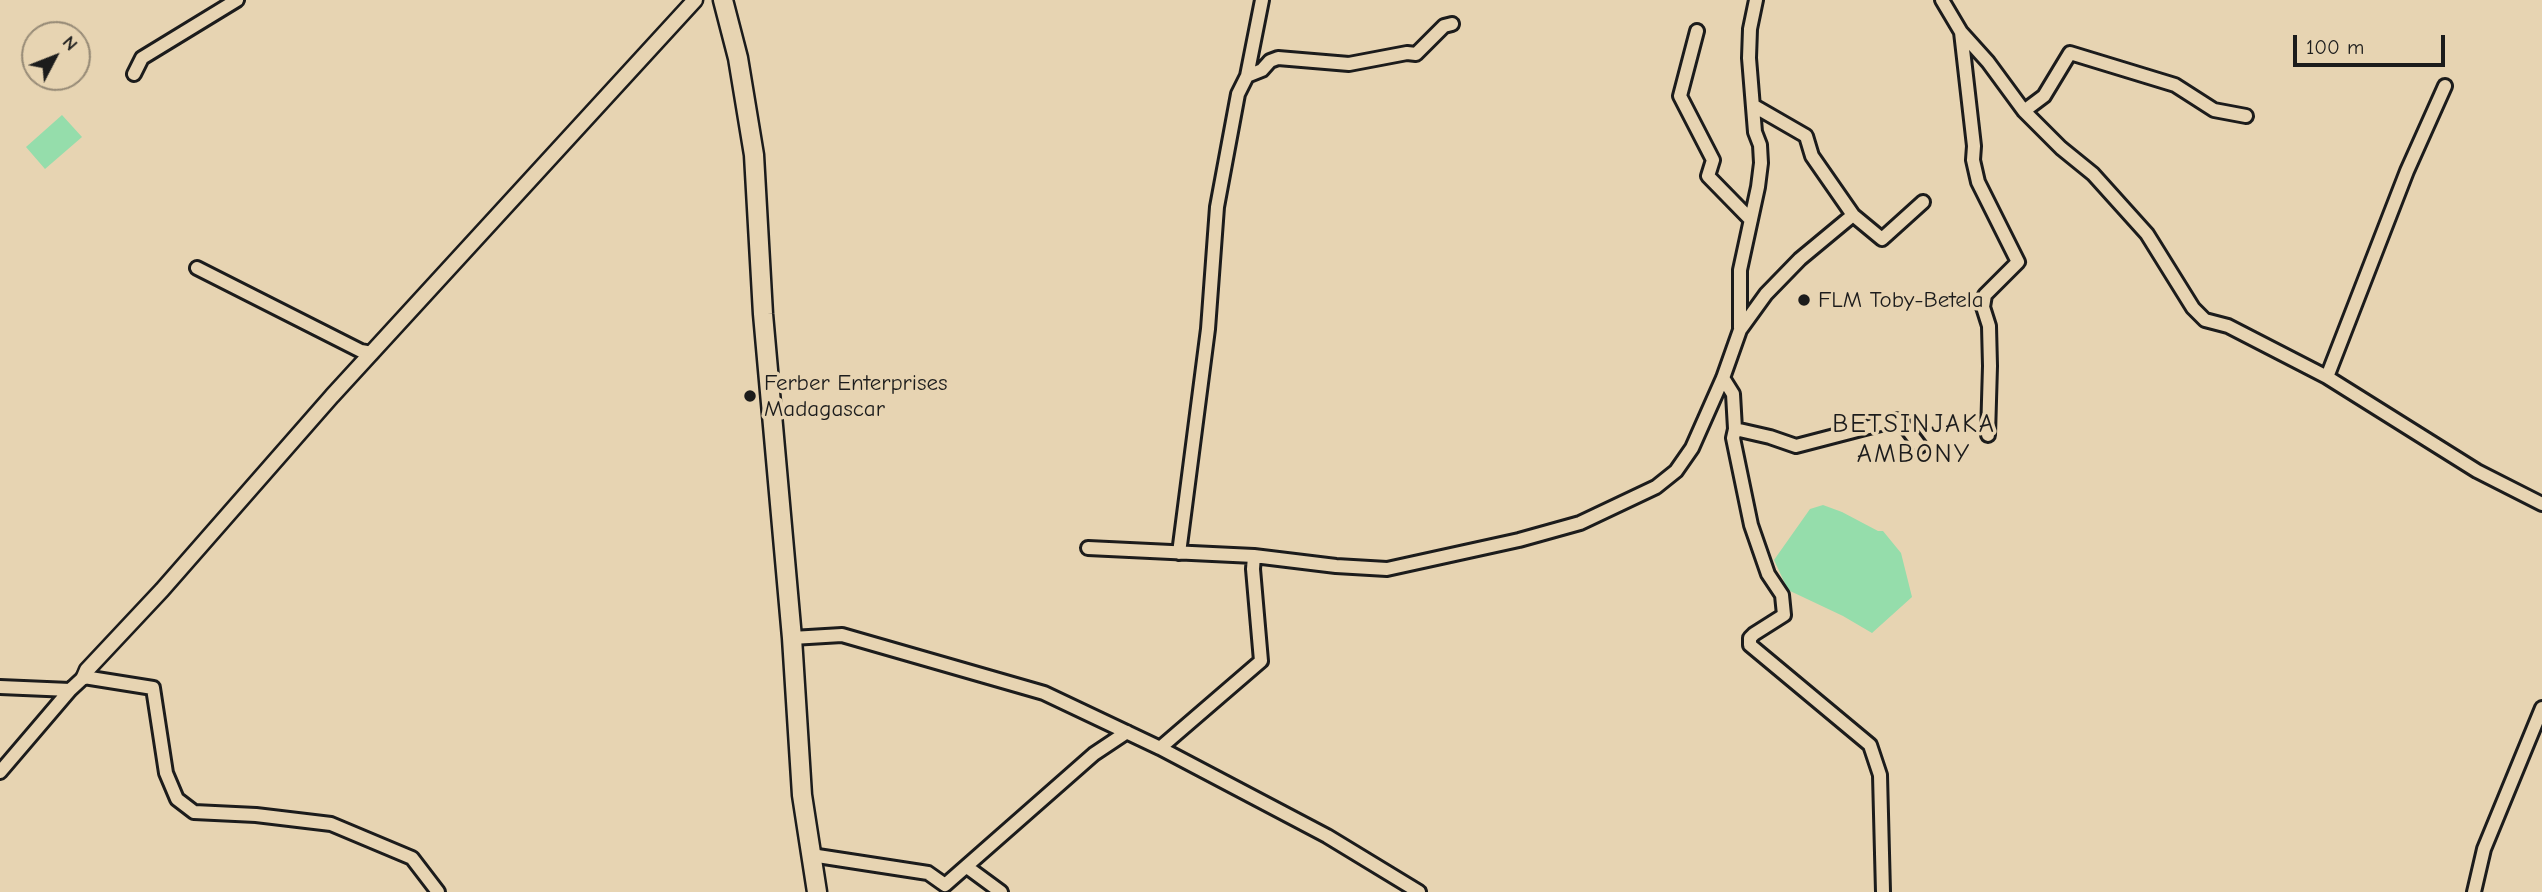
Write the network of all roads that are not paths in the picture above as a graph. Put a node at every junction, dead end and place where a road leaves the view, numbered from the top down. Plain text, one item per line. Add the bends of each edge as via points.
1 (237, 0) edge
2 (695, 0) edge
3 (723, 0) edge
4 (1262, 0) edge
5 (1756, 0) edge
6 (1942, 0) edge
7 (1452, 24) dead end
8 (1697, 31) dead end
9 (1961, 32) junction
10 (134, 74) dead end
11 (1247, 76) junction
12 (2445, 86) dead end
13 (1754, 106) junction
14 (2024, 111) junction
15 (2246, 117) dead end
16 (1923, 202) dead end
17 (1853, 215) junction
18 (1751, 220) junction
19 (197, 268) dead end
20 (1740, 330) junction
21 (372, 353) junction
22 (2327, 377) junction
23 (1723, 378) junction
24 (1735, 429) junction
25 (1988, 435) dead end
26 (1920, 446) dead end
27 (2542, 504) edge
28 (1088, 548) dead end
29 (1179, 553) junction
30 (1254, 556) junction
31 (792, 638) junction
32 (84, 677) junction
33 (0, 687) edge
34 (70, 690) junction
35 (2542, 708) edge
36 (1127, 732) junction
37 (1160, 748) junction
38 (0, 772) edge
39 (811, 855) junction
40 (967, 867) junction
41 (438, 892) edge
42 (817, 892) edge
43 (1001, 892) edge
44 (1419, 892) edge
45 (1882, 892) edge
46 (2474, 892) edge

1 - 10 street via 142,58
2 - 21 street
3 - 31 main road via 754,155
4 - 11 street
5 - 13 street via 1749,58
6 - 9 street
7 - 11 street via 1444,26 1416,54 1349,64 1278,58
8 - 18 street via 1681,96 1713,160 1708,176
9 - 14 street
9 - 25 street via 1978,182 2018,262 1985,295
11 - 29 street via 1238,94 1217,207 1208,329
12 - 22 street
13 - 17 street via 1806,136 1812,156
13 - 18 street via 1761,163
14 - 15 street via 2044,96 2070,53 2175,85 2214,110
14 - 22 street via 2093,174 2147,234 2205,320 2228,326
16 - 17 street via 1882,239
17 - 20 street via 1800,259
18 - 20 street via 1740,270
19 - 21 street
20 - 23 street
21 - 32 street
22 - 27 street via 2477,471
23 - 24 street via 1733,394
23 - 30 street via 1692,448 1676,471 1656,487 1580,523 1387,569
24 - 26 street via 1796,446 1896,420
24 - 45 street via 1750,521 1768,573 1782,595 1784,615 1750,638 1750,645 1870,746 1880,775
28 - 29 street
29 - 30 street
30 - 37 street via 1261,661
31 - 36 street via 842,635 1044,693
31 - 39 main road via 802,795
32 - 34 street
32 - 41 street via 153,688 166,773 177,799 194,811 331,824 412,858
33 - 34 street
34 - 38 street
35 - 46 street via 2484,849
36 - 37 street
36 - 40 street via 1094,754
37 - 44 street via 1332,839
39 - 40 street via 928,873 945,885
39 - 42 main road
40 - 43 street

